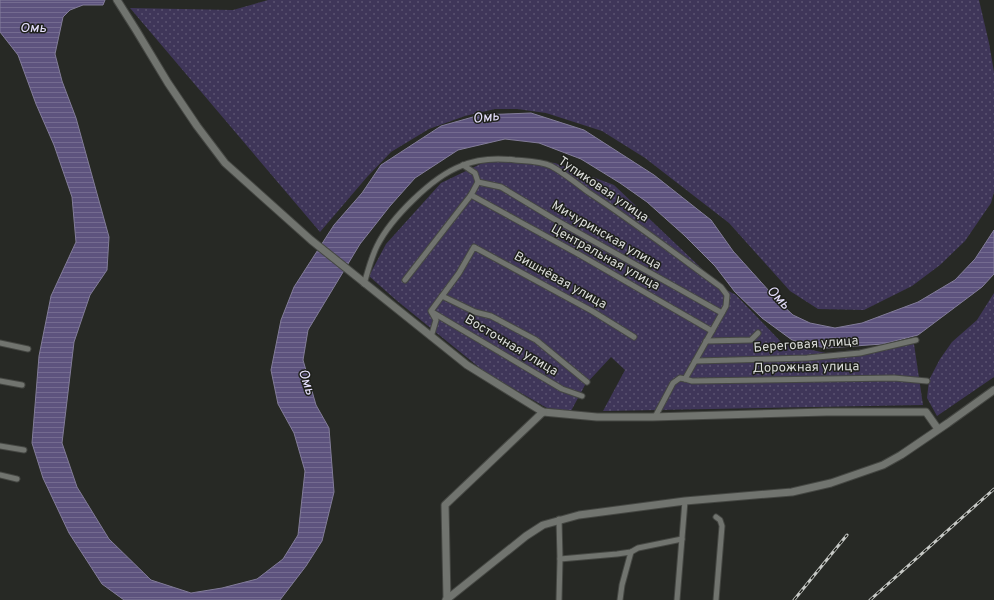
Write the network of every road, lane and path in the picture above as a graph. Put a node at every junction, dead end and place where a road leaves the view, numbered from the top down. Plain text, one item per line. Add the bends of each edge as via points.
1 (117, 0) edge
2 (463, 165) junction
3 (478, 182) junction
4 (471, 196) junction
5 (405, 280) dead end
6 (363, 283) junction
7 (442, 296) junction
8 (431, 311) junction
9 (722, 313) junction
10 (712, 331) junction
11 (758, 333) dead end
12 (431, 337) junction
13 (634, 337) dead end
14 (916, 340) dead end
15 (706, 341) junction
16 (0, 344) edge
17 (28, 349) dead end
18 (695, 361) junction
19 (685, 380) junction
20 (0, 381) edge
21 (928, 381) dead end
22 (587, 382) dead end
23 (22, 385) dead end
24 (994, 390) edge
25 (582, 396) dead end
26 (543, 412) junction
27 (655, 417) junction
28 (938, 429) junction
29 (0, 446) edge
30 (24, 450) dead end
31 (0, 476) edge
32 (17, 479) dead end
33 (685, 501) junction
34 (716, 517) dead end
35 (559, 519) junction
36 (682, 539) junction
37 (630, 552) junction
38 (560, 559) junction
39 (446, 599) edge
40 (559, 600) edge
41 (620, 600) edge
42 (677, 600) edge
43 (716, 600) edge

1 - 6 street via 168,83 225,163
2 - 3 street via 475,173
2 - 6 street, Тупиковая улица via 433,182 390,225 377,247
2 - 9 street, Тупиковая улица via 505,159 550,166 605,202 721,287 727,295
3 - 4 street
3 - 9 street, Мичуринская улица via 501,188
4 - 5 street
4 - 10 street, Центральная улица
6 - 12 street
7 - 8 street
7 - 13 street, Вишнёвая улица via 474,247 592,311
7 - 22 street via 475,312 491,316 536,340
8 - 12 street via 436,320
8 - 25 street, Восточная улица via 562,389
9 - 10 street
10 - 15 street
11 - 15 street via 752,340
12 - 26 street via 467,365
14 - 18 street, Береговая улица via 860,353 807,358
15 - 18 street
16 - 17 street
18 - 19 street
19 - 21 street, Дорожная улица via 894,378
19 - 27 street via 680,378 673,383
20 - 23 street
24 - 28 street
26 - 27 street via 597,417
26 - 39 street via 445,505
27 - 28 street via 926,412
28 - 33 street via 883,465 831,483 792,492
29 - 30 street
31 - 32 street
33 - 35 street
33 - 36 street
34 - 43 street via 722,526
35 - 38 street
35 - 39 street via 526,536
36 - 37 street
36 - 42 street
37 - 38 street
37 - 41 street
38 - 40 street

